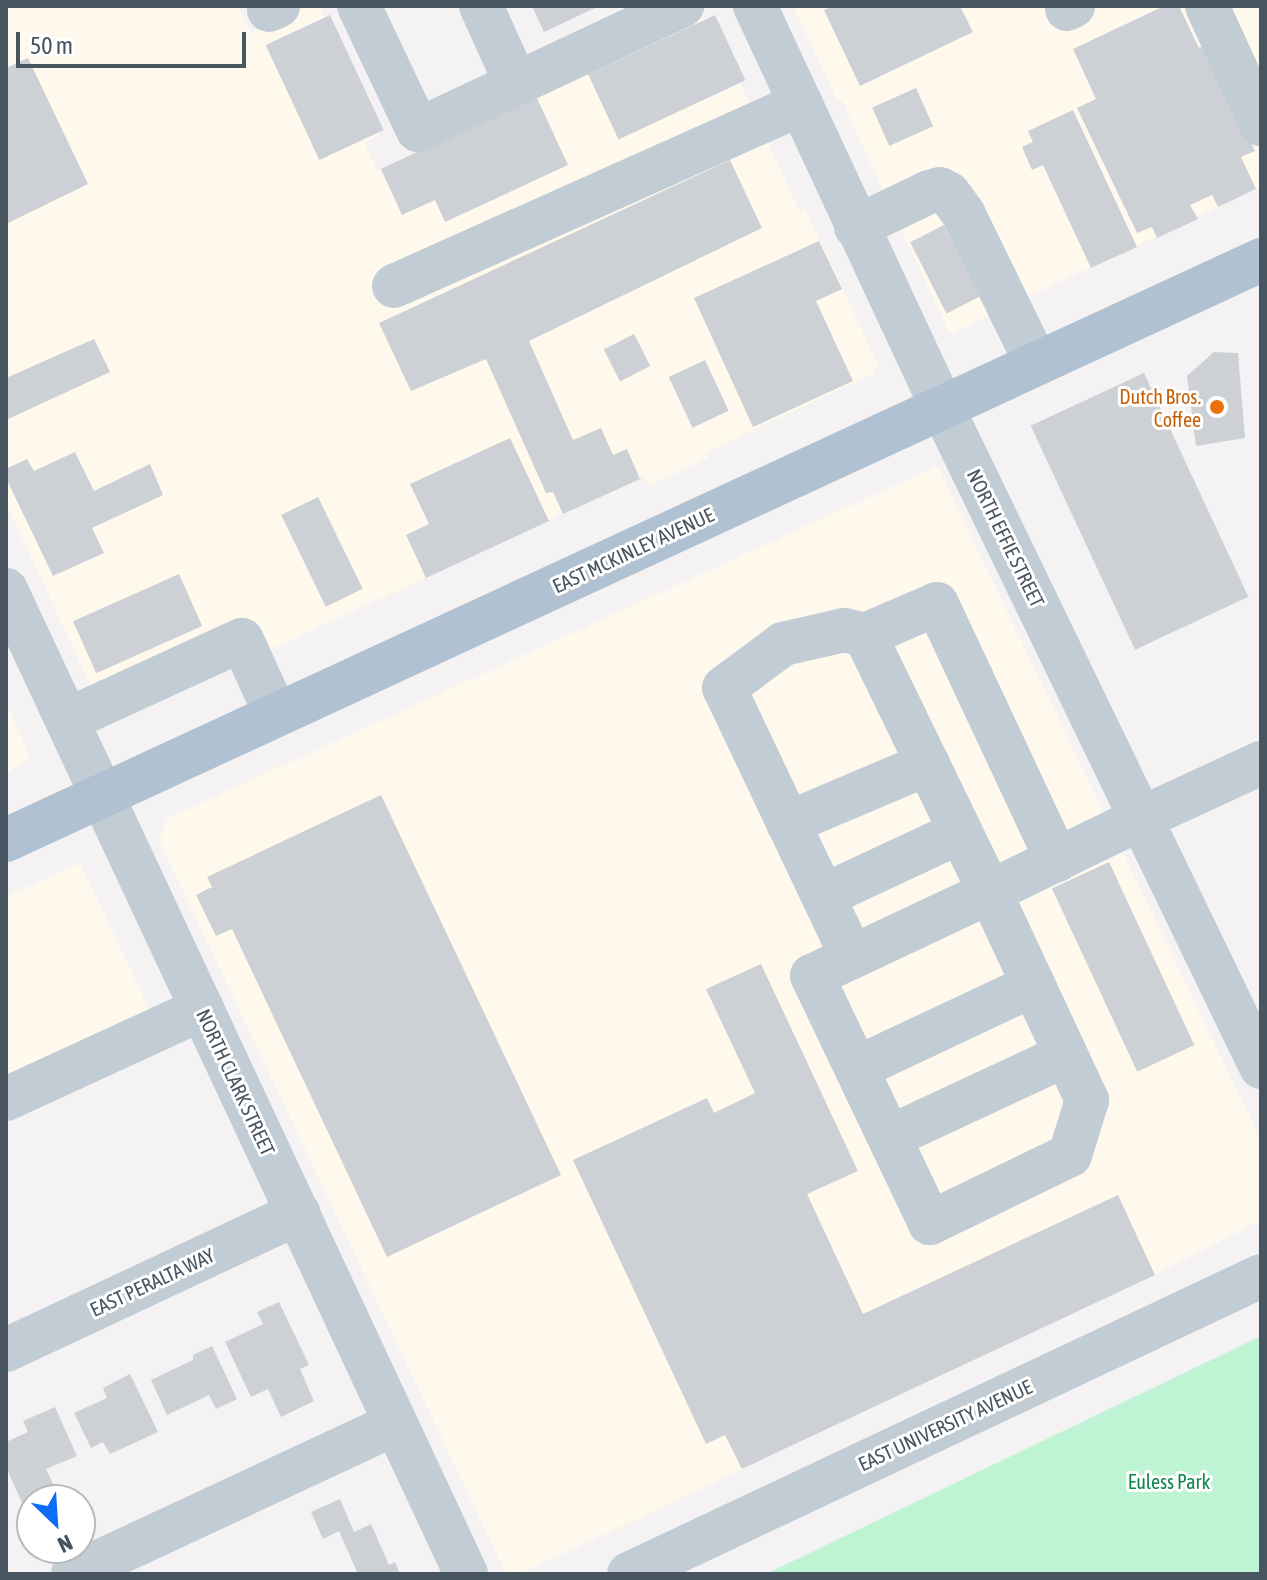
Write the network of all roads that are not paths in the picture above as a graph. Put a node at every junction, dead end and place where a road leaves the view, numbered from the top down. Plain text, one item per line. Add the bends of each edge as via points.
1 (359, 6) edge
2 (481, 6) edge
3 (755, 6) edge
4 (1207, 6) edge
5 (675, 7) edge
6 (516, 83) junction
7 (801, 104) junction
8 (1261, 124) edge
9 (856, 227) junction
10 (1258, 268) edge
11 (394, 286) dead end
12 (1036, 363) junction
13 (942, 407) junction
14 (6, 590) edge
15 (865, 635) junction
16 (276, 715) junction
17 (67, 720) junction
18 (1261, 763) edge
19 (928, 764) junction
20 (102, 795) junction
21 (1142, 818) junction
22 (788, 823) junction
23 (960, 832) junction
24 (6, 840) edge
25 (1057, 860) junction
26 (990, 892) junction
27 (823, 896) junction
28 (852, 957) junction
29 (1033, 985) junction
30 (202, 1009) junction
31 (1066, 1055) junction
32 (1261, 1067) edge
33 (857, 1068) junction
34 (6, 1099) edge
35 (890, 1137) junction
36 (298, 1213) junction
37 (1261, 1276) edge
38 (6, 1350) edge
39 (394, 1424) junction
40 (73, 1574) edge
41 (466, 1574) edge
42 (629, 1574) edge

1 - 6 street via 418,130
2 - 6 street
3 - 7 street, NORTH EFFIE STREET
4 - 8 street
5 - 6 street
7 - 9 street, NORTH EFFIE STREET
7 - 11 street
9 - 12 street via 940,189 949,194
9 - 13 street, NORTH EFFIE STREET
10 - 12 main road, EAST MCKINLEY AVENUE
12 - 13 main road, EAST MCKINLEY AVENUE
13 - 16 main road, EAST MCKINLEY AVENUE
13 - 21 street, NORTH EFFIE STREET
14 - 17 street, NORTH CLARK STREET
15 - 19 street
15 - 22 street via 844,630 783,644 724,688
15 - 25 street via 937,604
16 - 17 street via 242,640
16 - 20 main road, EAST MCKINLEY AVENUE
17 - 20 street, NORTH CLARK STREET
18 - 21 street
19 - 22 street
19 - 23 street
20 - 24 main road, EAST MCKINLEY AVENUE
20 - 30 street, NORTH CLARK STREET
21 - 25 street
21 - 32 street, NORTH EFFIE STREET
22 - 27 street
23 - 26 street
23 - 27 street
25 - 26 street
26 - 28 street
26 - 29 street
27 - 28 street
28 - 33 street via 812,976
29 - 31 street
29 - 33 street
30 - 34 street
30 - 36 street, NORTH CLARK STREET
31 - 35 street
31 - 35 street via 1087,1100 1070,1155 930,1223
33 - 35 street
36 - 38 street, EAST PERALTA WAY
36 - 39 street, NORTH CLARK STREET
37 - 42 street, EAST UNIVERSITY AVENUE
39 - 40 street
39 - 41 street, NORTH CLARK STREET

